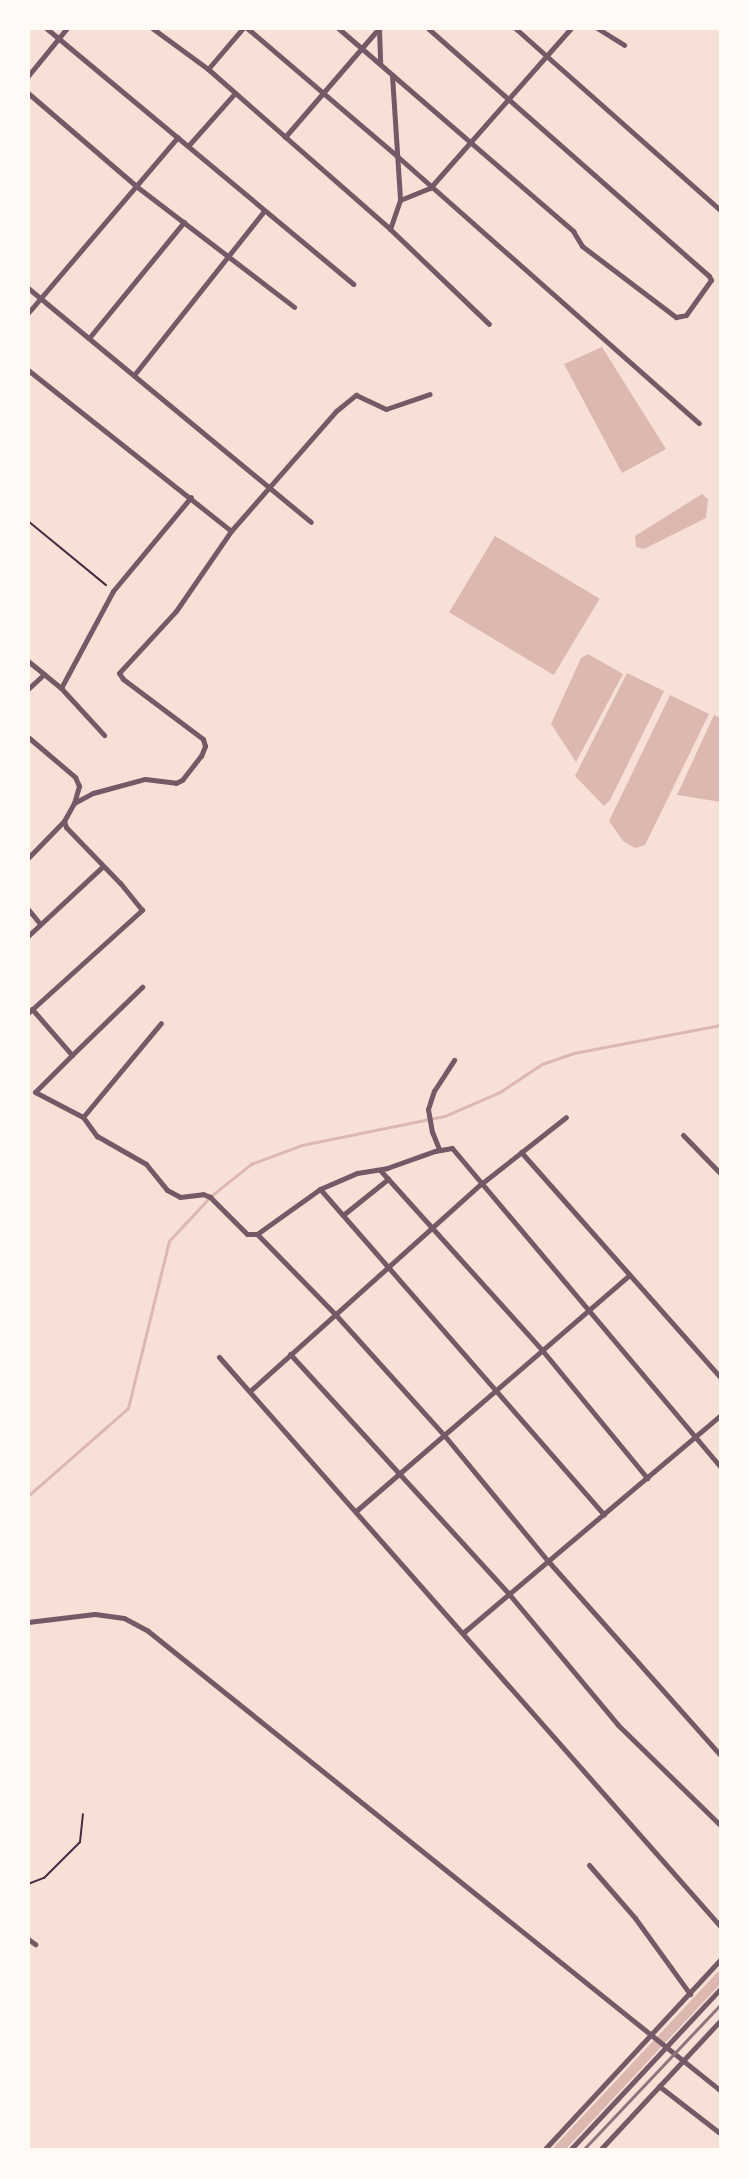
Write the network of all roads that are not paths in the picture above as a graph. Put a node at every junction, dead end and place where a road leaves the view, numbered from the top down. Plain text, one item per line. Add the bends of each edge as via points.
1 (46, 28) edge
2 (67, 28) edge
3 (152, 28) edge
4 (245, 28) edge
5 (338, 28) edge
6 (379, 28) edge
7 (428, 28) edge
8 (515, 28) edge
9 (571, 28) edge
10 (597, 28) edge
11 (59, 39) junction
12 (624, 45) dead end
13 (362, 48) junction
14 (547, 55) junction
15 (380, 65) junction
16 (208, 69) junction
17 (392, 75) junction
18 (28, 76) edge
19 (28, 93) edge
20 (235, 93) junction
21 (323, 94) junction
22 (509, 98) junction
23 (285, 137) junction
24 (178, 138) junction
25 (470, 142) junction
26 (188, 146) junction
27 (397, 156) junction
28 (136, 186) junction
29 (430, 188) junction
30 (400, 200) junction
31 (264, 211) junction
32 (721, 211) edge
33 (184, 222) junction
34 (390, 229) junction
35 (227, 258) junction
36 (353, 284) dead end
37 (28, 288) edge
38 (41, 298) junction
39 (294, 307) dead end
40 (28, 313) edge
41 (489, 324) dead end
42 (89, 338) junction
43 (28, 370) edge
44 (134, 375) junction
45 (430, 394) dead end
46 (699, 423) dead end
47 (270, 487) junction
48 (191, 497) junction
49 (311, 522) dead end
50 (232, 531) junction
51 (28, 661) edge
52 (44, 674) junction
53 (61, 688) junction
54 (28, 689) edge
55 (104, 735) dead end
56 (28, 737) edge
57 (74, 803) junction
58 (64, 821) junction
59 (28, 858) edge
60 (102, 867) junction
61 (28, 909) edge
62 (40, 924) junction
63 (28, 936) edge
64 (142, 987) dead end
65 (30, 1011) edge
66 (161, 1023) dead end
67 (72, 1055) junction
68 (454, 1060) dead end
69 (28, 1086) edge
70 (35, 1092) junction
71 (83, 1117) junction
72 (566, 1117) dead end
73 (683, 1135) dead end
74 (439, 1149) junction
75 (521, 1152) junction
76 (380, 1170) junction
77 (721, 1174) edge
78 (388, 1178) junction
79 (481, 1184) junction
80 (320, 1189) junction
81 (343, 1215) junction
82 (431, 1227) junction
83 (257, 1234) junction
84 (387, 1267) junction
85 (629, 1275) junction
86 (588, 1311) junction
87 (335, 1314) junction
88 (542, 1350) junction
89 (290, 1354) junction
90 (219, 1357) dead end
91 (721, 1378) edge
92 (250, 1391) junction
93 (495, 1391) junction
94 (721, 1415) edge
95 (444, 1435) junction
96 (695, 1437) junction
97 (721, 1468) edge
98 (399, 1474) junction
99 (647, 1478) junction
100 (356, 1511) junction
101 (604, 1514) junction
102 (548, 1561) junction
103 (509, 1594) junction
104 (28, 1622) edge
105 (464, 1632) junction
106 (721, 1756) edge
107 (721, 1826) edge
108 (589, 1865) dead end
109 (721, 1927) edge
110 (28, 1939) edge
111 (35, 1944) dead end
112 (721, 1959) edge
113 (721, 1988) edge
114 (690, 1994) junction
115 (721, 2020) edge
116 (716, 2026) junction
117 (721, 2031) edge
118 (653, 2036) junction
119 (666, 2048) junction
120 (682, 2061) junction
121 (659, 2086) junction
122 (721, 2091) edge
123 (721, 2134) edge
124 (544, 2150) edge
125 (570, 2150) edge
126 (600, 2150) edge

1 - 11 street
2 - 11 street
3 - 16 street
4 - 16 street
4 - 21 street
5 - 13 street
6 - 13 street
6 - 15 street
7 - 22 street
8 - 14 street
9 - 14 street
10 - 12 street
11 - 18 street
11 - 24 street
13 - 15 street
13 - 21 street
14 - 22 street
14 - 32 street
15 - 17 street
16 - 20 street
17 - 25 street
17 - 27 street
19 - 28 street
20 - 23 street
20 - 26 street
21 - 23 street
21 - 27 street
22 - 25 street
22 - 25 street via 709,276 711,280 686,315 676,317 582,246 573,231
23 - 34 street
24 - 26 street
24 - 28 street
25 - 29 street
26 - 31 street
27 - 29 street
27 - 30 street
28 - 33 street
28 - 38 street
29 - 30 street
29 - 46 street
30 - 34 street
31 - 35 street
31 - 36 street
33 - 35 street
33 - 42 street
34 - 41 street
35 - 39 street
35 - 44 street
37 - 38 street
38 - 40 street
38 - 42 street
42 - 44 street
43 - 48 street
44 - 47 street
45 - 47 street via 386,409 356,395 336,411
47 - 49 street
47 - 50 street
48 - 50 street
48 - 53 street via 113,591
50 - 57 street via 176,611 119,673 203,739 201,756 176,783 145,779
51 - 52 street
52 - 53 street
52 - 54 street
53 - 55 street
56 - 57 street via 75,777 79,786
57 - 58 street
58 - 59 street
58 - 60 street
60 - 62 street
60 - 65 street via 142,911
61 - 62 street
62 - 63 street
64 - 67 street
65 - 67 street
66 - 71 street
67 - 70 street
68 - 74 street via 429,1101
69 - 70 street
70 - 71 street
71 - 83 street via 97,1136 146,1164 167,1190 180,1197 211,1197 238,1228
72 - 75 street
73 - 77 street
74 - 76 street
74 - 79 street via 452,1148
75 - 79 street
75 - 85 street
76 - 78 street
76 - 80 street via 357,1173
78 - 81 street
78 - 82 street
79 - 82 street
79 - 86 street
80 - 81 street
80 - 83 street
81 - 84 street
82 - 84 street
82 - 88 street
83 - 87 street
84 - 87 street
84 - 93 street
85 - 86 street
85 - 91 street
86 - 88 street
86 - 96 street
87 - 89 street
87 - 95 street
88 - 93 street
88 - 99 street
89 - 92 street
89 - 98 street
90 - 92 street
92 - 100 street
93 - 95 street
93 - 101 street
94 - 96 street
95 - 98 street
95 - 102 street
96 - 97 street
96 - 99 street
98 - 100 street
98 - 103 street
99 - 101 street
100 - 105 street
101 - 102 street
102 - 103 street
102 - 106 street
103 - 105 street
103 - 107 street via 618,1725
104 - 118 street via 95,1614 124,1618 148,1631
105 - 109 street
108 - 114 street via 635,1918
110 - 111 street
112 - 114 street
113 - 119 street
114 - 118 street
115 - 116 street
116 - 117 street
116 - 120 street
118 - 119 street
118 - 124 street
119 - 120 street
119 - 125 street
120 - 121 street
120 - 122 street
121 - 123 street
121 - 126 street

